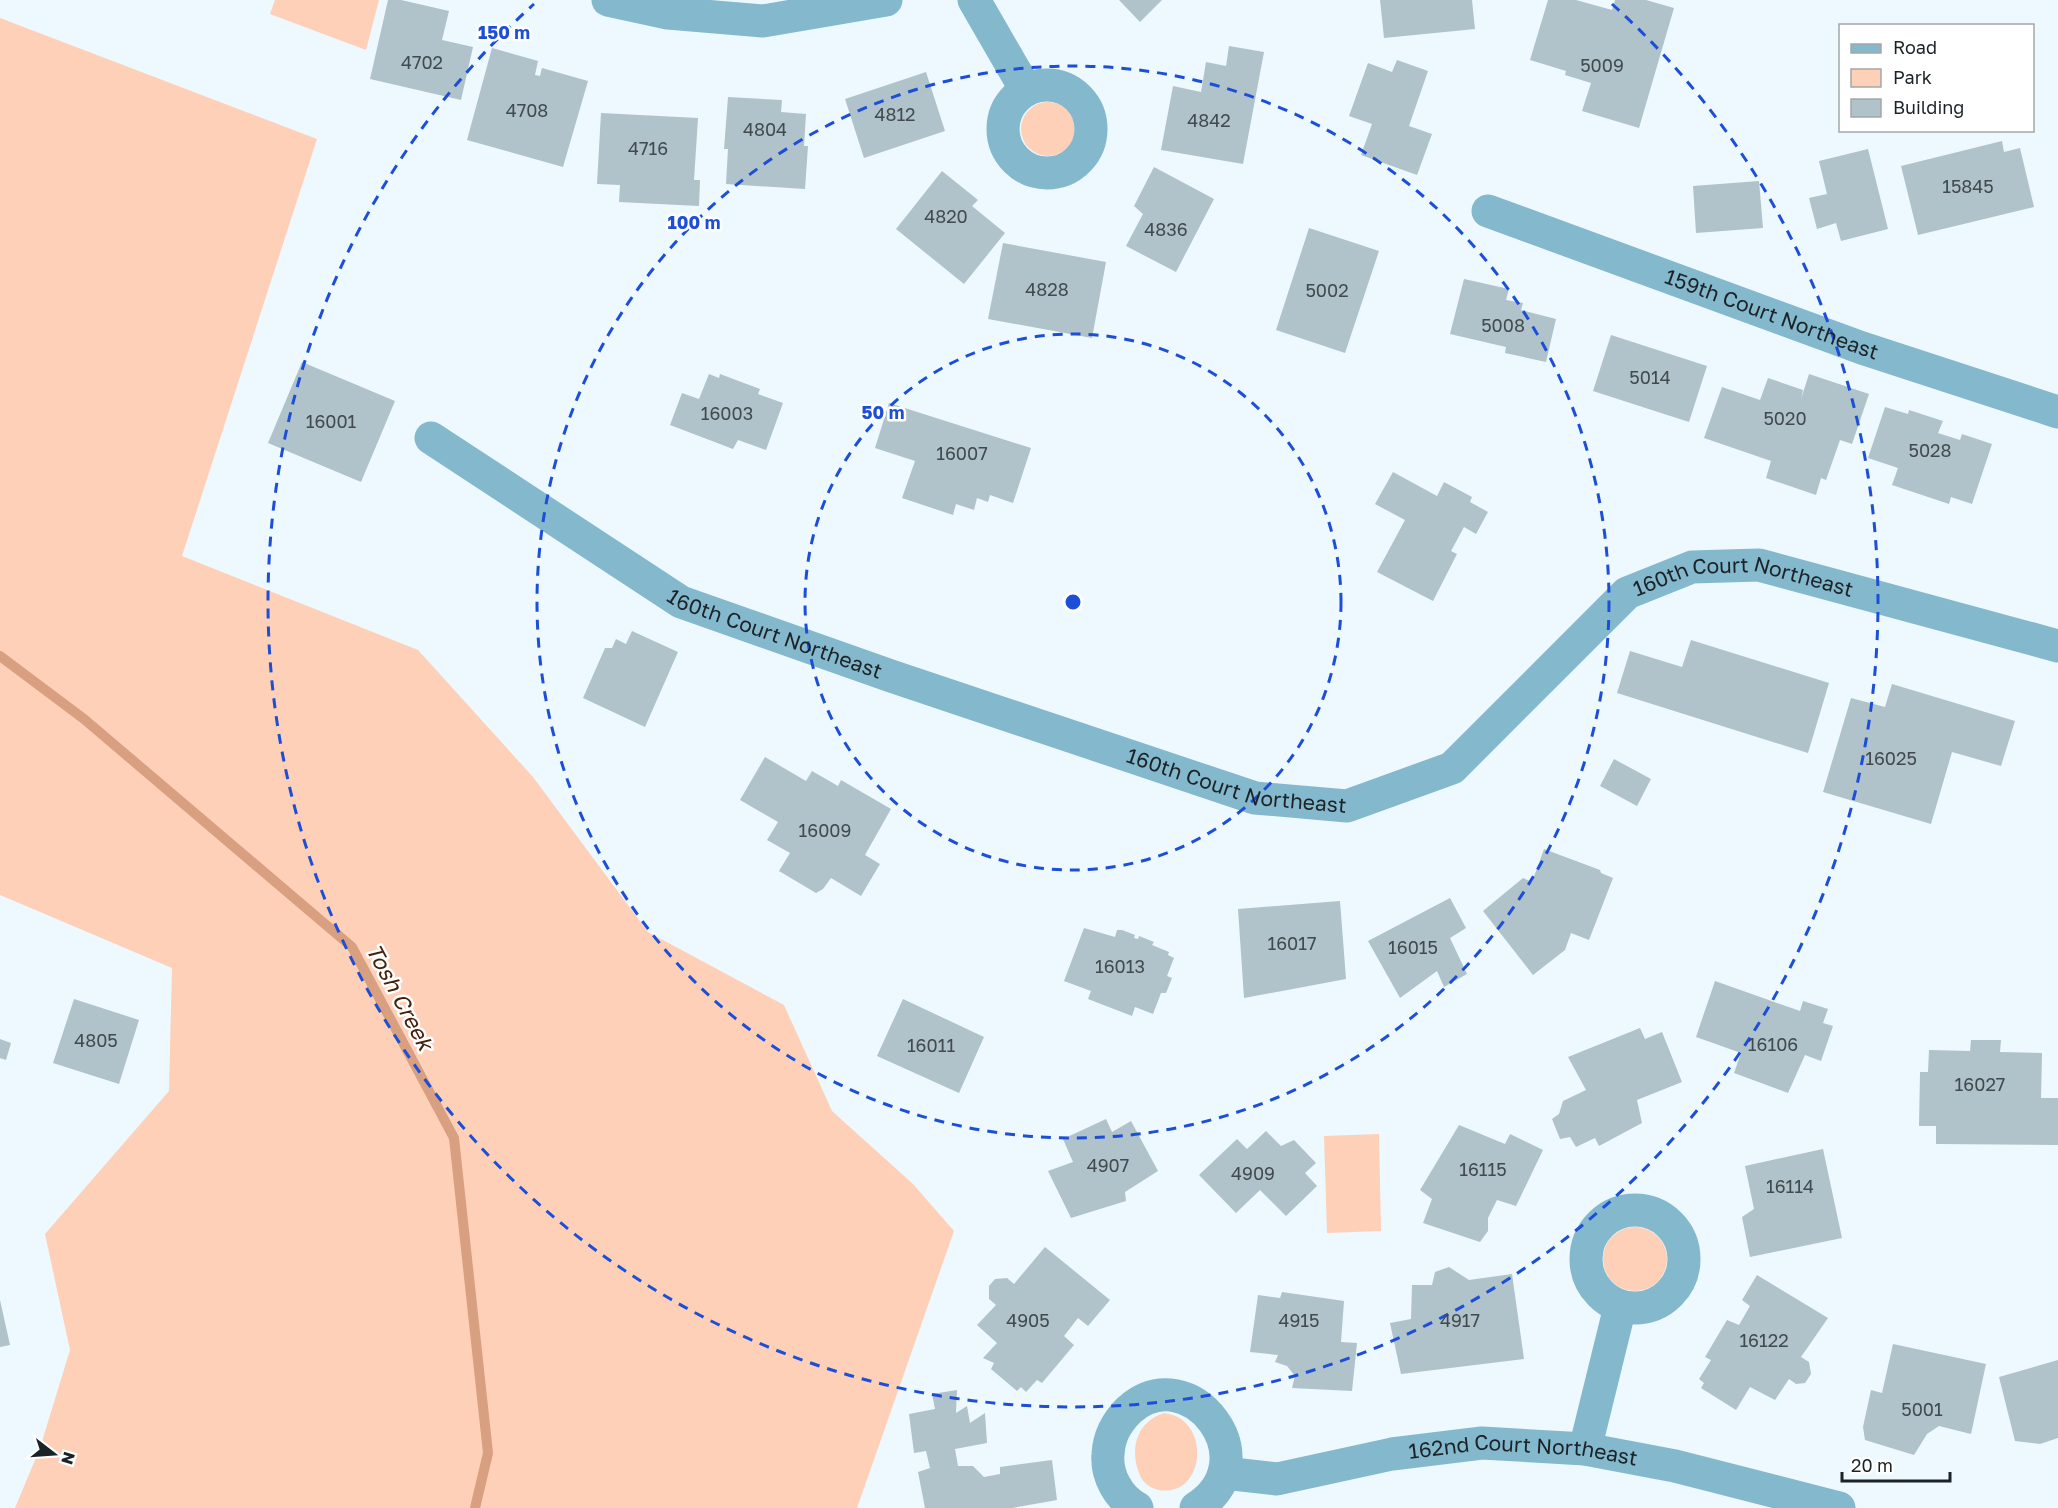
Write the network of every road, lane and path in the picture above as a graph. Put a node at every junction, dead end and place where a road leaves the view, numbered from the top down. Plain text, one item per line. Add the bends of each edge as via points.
1 (608, 0) edge
2 (886, 0) edge
3 (974, 0) edge
4 (1026, 90) dead end
5 (1488, 211) dead end
6 (2058, 412) edge
7 (431, 438) dead end
8 (2058, 646) edge
9 (1620, 1307) dead end
10 (1585, 1449) junction
11 (1224, 1473) junction
12 (1827, 1507) edge
13 (1137, 1508) edge
14 (1196, 1508) edge

1 - 2 street via 668,13 763,21
3 - 4 street
5 - 6 street, 159th Court Northeast via 1862,348
7 - 8 street, 160th Court Northeast via 681,602 1255,798 1347,806 1452,768 1628,593 1692,567 1759,565
9 - 10 street
10 - 11 street, 162nd Court Northeast via 1482,1443 1392,1454 1277,1479
10 - 12 street, 162nd Court Northeast via 1675,1466
11 - 13 street via 1226,1446 1220,1427 1208,1412 1191,1401 1172,1396 1152,1398 1119,1419 1110,1437 1107,1457 1120,1493
11 - 14 street via 1208,1500

